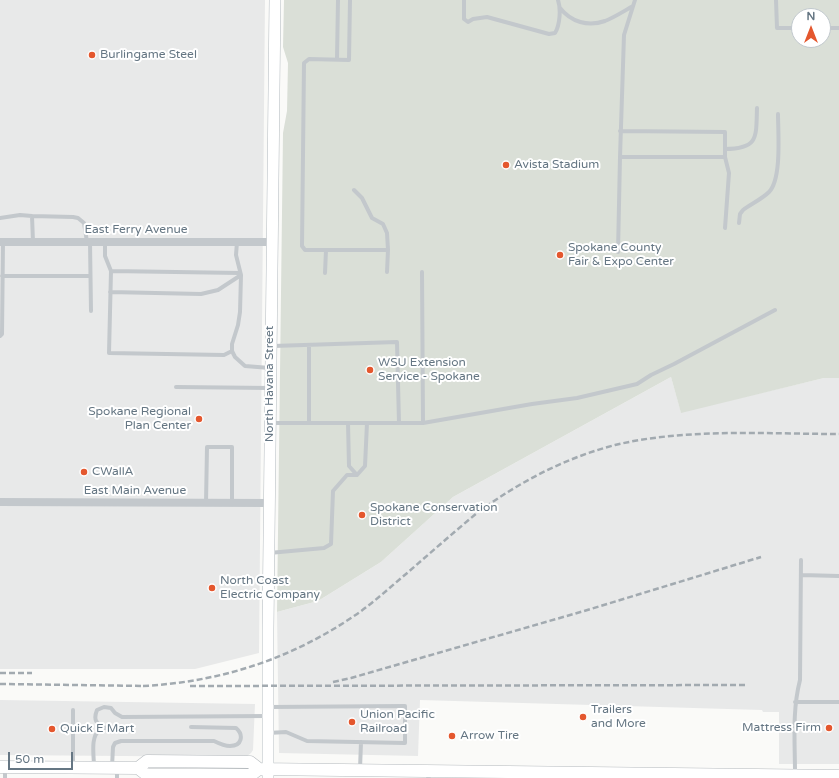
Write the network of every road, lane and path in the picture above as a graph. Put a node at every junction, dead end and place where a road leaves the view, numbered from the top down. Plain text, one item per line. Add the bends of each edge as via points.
1 (275, 0) edge
2 (338, 0) edge
3 (350, 0) edge
4 (464, 0) edge
5 (558, 0) edge
6 (635, 0) edge
7 (776, 0) edge
8 (633, 6) junction
9 (560, 7) junction
10 (791, 28) edge
11 (337, 59) junction
12 (757, 108) dead end
13 (778, 114) dead end
14 (620, 131) junction
15 (725, 149) junction
16 (620, 157) junction
17 (725, 157) junction
18 (354, 190) dead end
19 (32, 216) junction
20 (0, 218) edge
21 (739, 223) dead end
22 (725, 228) dead end
23 (1, 242) edge
24 (88, 242) junction
25 (105, 242) junction
26 (237, 242) junction
27 (272, 242) junction
28 (33, 243) junction
29 (326, 250) junction
30 (388, 250) junction
31 (618, 252) dead end
32 (110, 271) junction
33 (387, 272) dead end
34 (422, 272) dead end
35 (325, 273) dead end
36 (240, 274) junction
37 (2, 276) junction
38 (90, 276) junction
39 (110, 292) junction
40 (775, 310) dead end
41 (91, 311) dead end
42 (0, 336) edge
43 (309, 345) junction
44 (271, 346) junction
45 (232, 351) junction
46 (271, 368) junction
47 (176, 386) dead end
48 (271, 388) junction
49 (270, 423) junction
50 (309, 423) junction
51 (423, 423) junction
52 (348, 424) junction
53 (367, 424) junction
54 (399, 424) junction
55 (357, 475) junction
56 (0, 502) edge
57 (206, 503) junction
58 (232, 503) junction
59 (269, 503) junction
60 (269, 552) junction
61 (801, 560) dead end
62 (801, 575) junction
63 (839, 576) edge
64 (795, 702) junction
65 (839, 702) edge
66 (73, 710) dead end
67 (268, 712) junction
68 (119, 727) dead end
69 (191, 727) dead end
70 (106, 728) junction
71 (268, 733) junction
72 (361, 742) junction
73 (73, 767) junction
74 (94, 768) junction
75 (138, 768) junction
76 (3, 770) edge
77 (360, 770) junction
78 (116, 771) edge
79 (265, 772) edge
80 (530, 775) edge
81 (428, 776) edge
82 (839, 776) edge
83 (173, 777) edge
84 (214, 777) edge
85 (795, 777) edge

1 - 27 street, North Havana Street
2 - 11 lane
3 - 11 lane via 349,60
4 - 9 lane via 464,19 468,22 487,17 549,34 557,29
5 - 9 lane
6 - 8 lane
7 - 10 lane via 777,28
8 - 9 lane via 599,23 575,22
8 - 14 lane via 624,35
11 - 29 lane via 309,59 304,66 302,246 305,250
12 - 15 lane via 755,138 744,147
13 - 21 lane via 778,157 774,183 769,192 743,210
14 - 15 lane via 725,132
14 - 16 lane
15 - 17 lane
16 - 17 lane
16 - 31 lane
17 - 22 lane via 728,172
18 - 30 lane via 362,198 372,218 382,224 387,233
19 - 20 lane
19 - 24 lane via 78,218 84,223
19 - 28 lane
23 - 28 street, East Ferry Avenue
23 - 37 lane
24 - 25 street, East Ferry Avenue
24 - 28 street, East Ferry Avenue
24 - 38 lane
25 - 26 street, East Ferry Avenue
25 - 32 lane via 105,256
26 - 27 street, East Ferry Avenue
26 - 36 lane via 236,255
27 - 44 street, North Havana Street
29 - 30 lane
29 - 35 lane
30 - 33 lane
32 - 36 lane
32 - 39 lane
34 - 51 lane
36 - 39 lane via 218,290 201,294
36 - 45 lane via 239,319
37 - 38 lane
37 - 42 lane
38 - 41 lane
39 - 45 lane via 109,353 224,355
40 - 51 lane via 637,384 577,398
43 - 44 lane
43 - 50 lane
43 - 54 lane via 397,342
44 - 46 street, North Havana Street
45 - 46 lane via 245,366
46 - 48 street, North Havana Street
47 - 48 lane
48 - 49 street, North Havana Street
49 - 50 lane
49 - 59 street, North Havana Street
50 - 52 lane
51 - 54 lane
52 - 53 lane
52 - 55 lane via 349,466
53 - 54 lane
53 - 55 lane via 365,466
55 - 60 lane via 347,475 333,491 332,540 328,547
56 - 57 street, East Main Avenue
57 - 58 street, East Main Avenue
57 - 58 lane via 207,447 232,447
58 - 59 street, East Main Avenue
59 - 60 street, North Havana Street
60 - 67 street, North Havana Street
61 - 62 lane
62 - 63 lane
62 - 64 lane via 800,680
64 - 65 lane
64 - 85 lane
66 - 73 lane
67 - 70 lane via 122,717 111,708 104,707 97,710 95,722
67 - 71 street, North Havana Street
67 - 72 lane via 405,706 405,743
68 - 70 lane
69 - 78 lane via 236,728 242,737 236,746 222,745 214,741 121,741 113,747
70 - 74 lane via 99,730 95,736
71 - 72 lane via 286,732 307,741
71 - 79 street, North Havana Street
72 - 77 lane
73 - 74 main road
73 - 76 main road
74 - 78 main road
75 - 78 main road
75 - 79 main road via 146,761 250,762
75 - 83 main road via 147,775
77 - 79 main road
77 - 81 main road
79 - 84 main road
80 - 81 main road
80 - 85 main road
82 - 85 main road
83 - 84 main road

